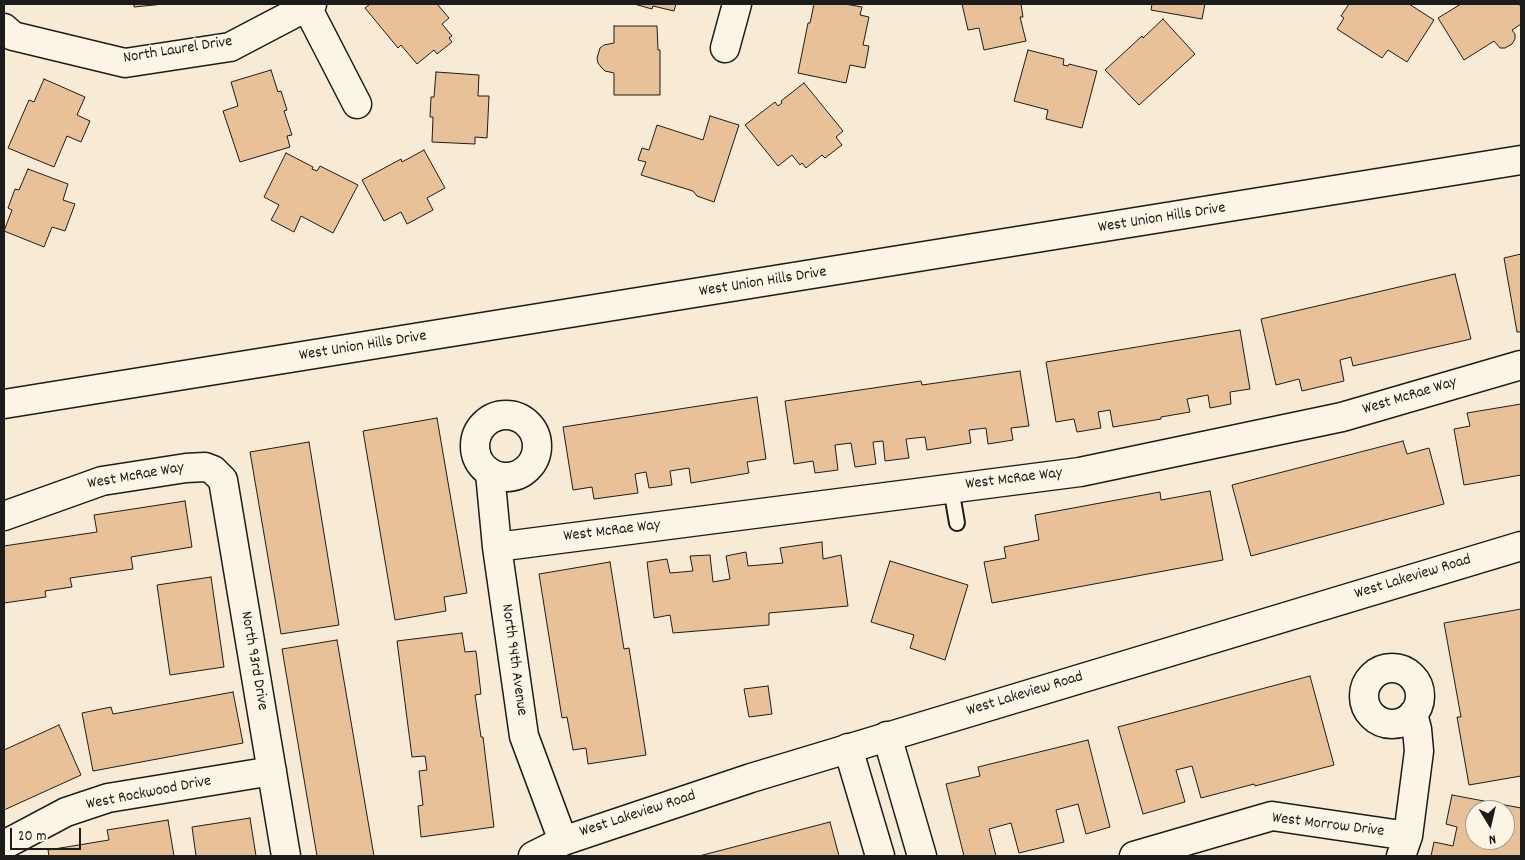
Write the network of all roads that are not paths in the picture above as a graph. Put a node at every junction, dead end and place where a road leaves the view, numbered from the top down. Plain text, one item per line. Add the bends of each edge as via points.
1 (737, 4) edge
2 (310, 6) edge
3 (7, 40) edge
4 (725, 48) dead end
5 (357, 104) dead end
6 (1521, 160) edge
7 (1521, 365) edge
8 (4, 404) edge
9 (213, 470) joint
10 (490, 473) dead end
11 (951, 488) junction
12 (4, 516) edge
13 (957, 523) dead end
14 (1521, 546) edge
15 (497, 547) junction
16 (1413, 714) dead end
17 (887, 736) junction
18 (848, 748) junction
19 (272, 771) junction
20 (563, 841) junction
21 (4, 845) edge
22 (1404, 846) edge
23 (286, 856) edge
24 (533, 856) edge
25 (880, 856) edge
26 (922, 856) edge
27 (1134, 856) edge

1 - 4 street
2 - 3 street, North Laurel Drive via 230,47 125,62
2 - 5 street, North Laurel Drive
6 - 8 street, West Union Hills Drive
7 - 11 street, West McRae Way via 1342,417 1080,472
9 - 12 street, West McRae Way via 186,468 102,481
9 - 19 street, North 93rd Drive via 223,480
10 - 15 street, North 94th Avenue
11 - 13 lane
11 - 15 street, West McRae Way
14 - 17 street, West Lakeview Road
15 - 20 street, North 94th Avenue via 524,736
16 - 22 street via 1419,751
17 - 18 street, West Lakeview Road
17 - 26 street
18 - 20 street, West Lakeview Road
18 - 25 street
19 - 21 street, West Rockwood Drive via 108,798 66,812
19 - 23 street, North 93rd Drive
20 - 24 street, West Lakeview Road
22 - 27 street, West Morrow Drive via 1272,816

